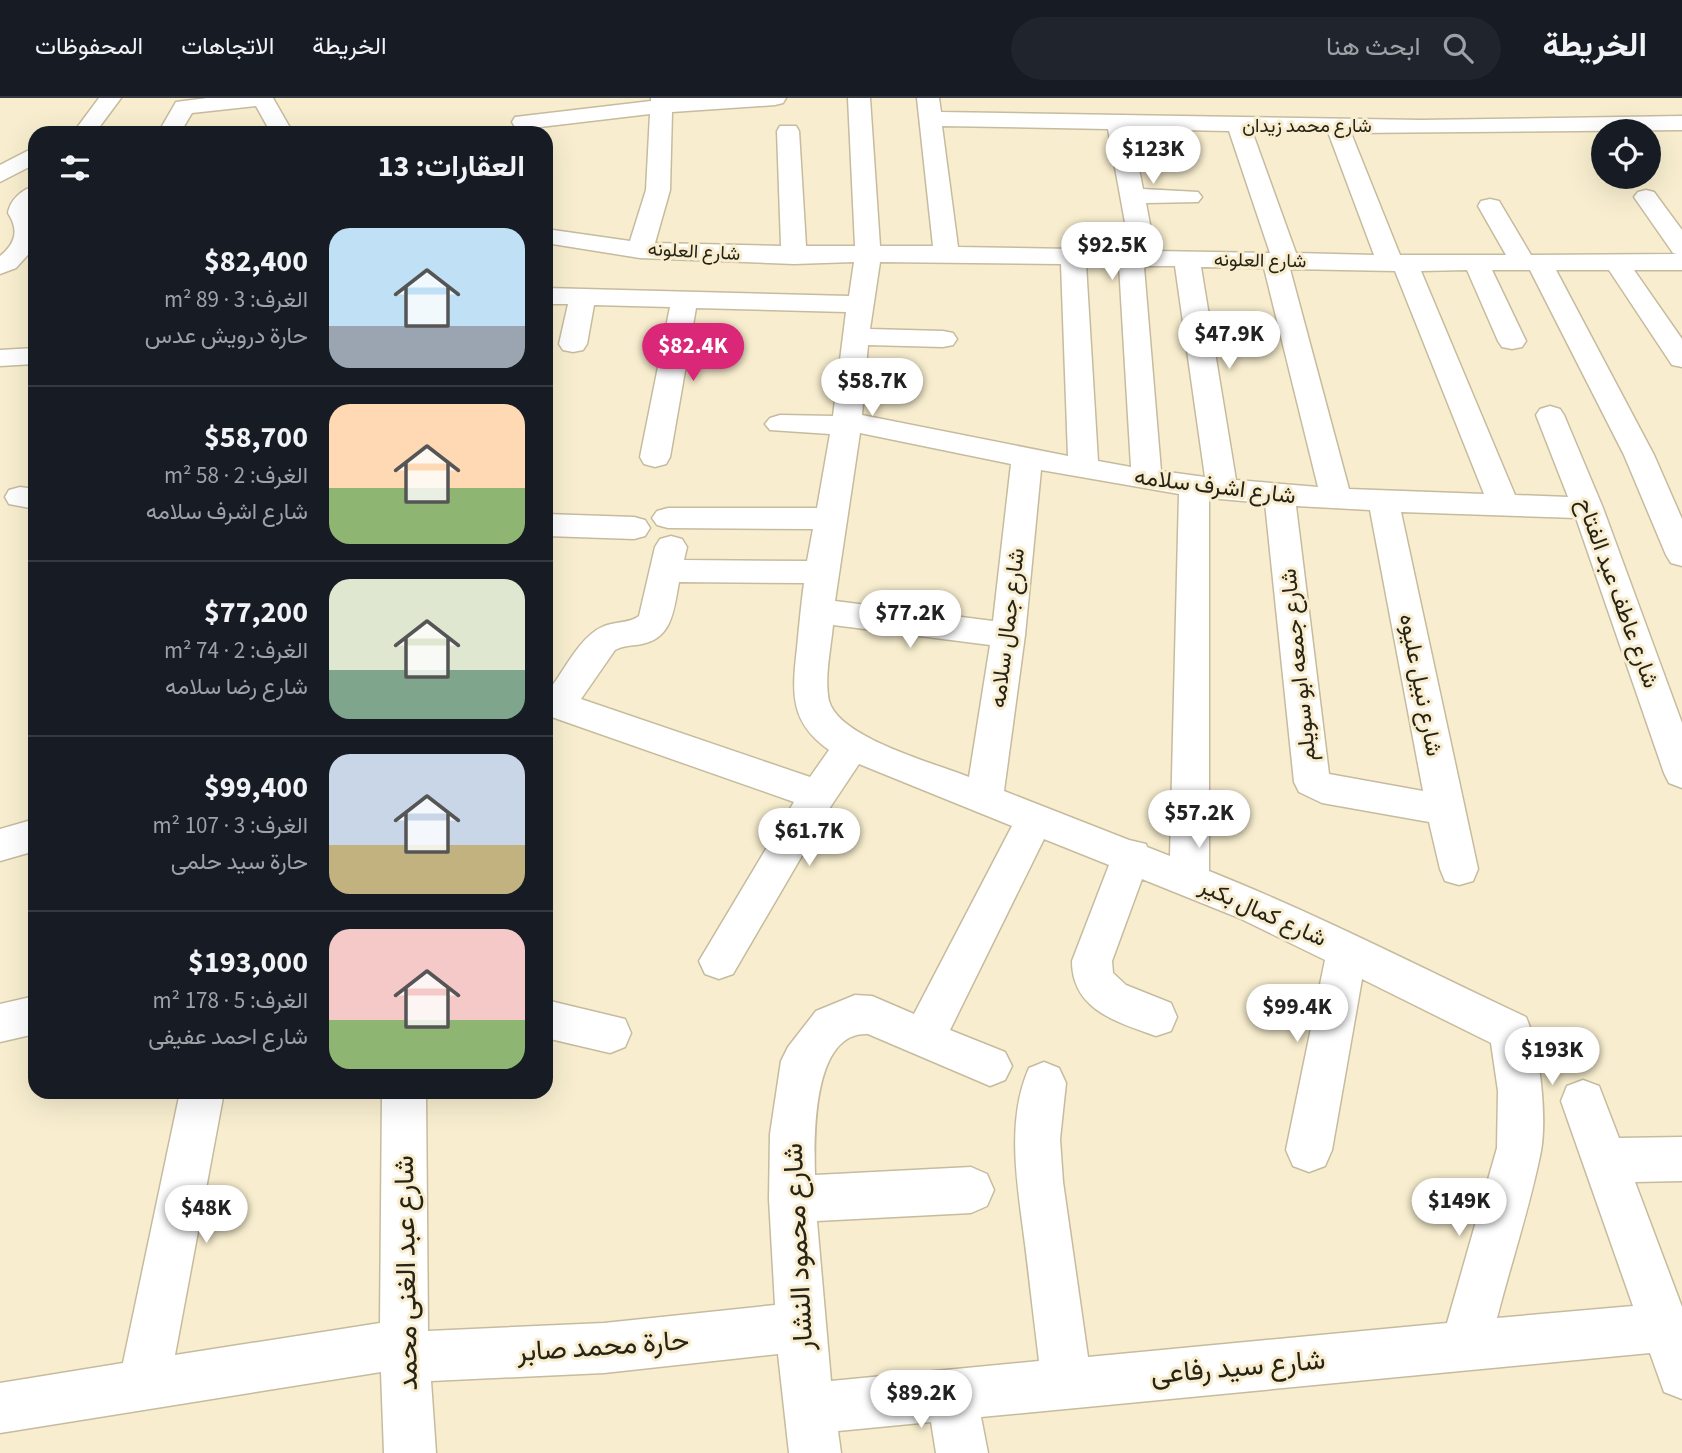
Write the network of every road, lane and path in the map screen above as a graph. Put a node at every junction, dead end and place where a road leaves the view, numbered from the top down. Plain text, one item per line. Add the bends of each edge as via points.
1 (110, 98) edge
2 (516, 98) edge
3 (763, 98) edge
4 (859, 98) edge
5 (1036, 98) edge
6 (1214, 98) edge
7 (262, 99) edge
8 (662, 102) edge
9 (930, 109) edge
10 (1042, 120) junction
11 (1118, 121) junction
12 (1231, 125) junction
13 (89, 126) edge
14 (173, 126) edge
15 (278, 126) edge
16 (525, 126) edge
17 (530, 126) edge
18 (1337, 126) junction
19 (1679, 126) edge
20 (788, 131) dead end
21 (28, 155) edge
22 (0, 176) edge
23 (1132, 196) junction
24 (1190, 197) dead end
25 (1646, 198) dead end
26 (28, 199) edge
27 (1490, 206) dead end
28 (28, 222) edge
29 (28, 233) edge
30 (553, 237) edge
31 (1682, 248) edge
32 (631, 249) junction
33 (946, 254) junction
34 (794, 256) junction
35 (868, 256) junction
36 (1073, 258) junction
37 (1137, 259) junction
38 (1187, 260) junction
39 (1281, 262) junction
40 (1397, 262) junction
41 (1476, 262) junction
42 (1531, 262) junction
43 (1616, 262) junction
44 (1682, 262) edge
45 (0, 266) edge
46 (553, 296) edge
47 (593, 298) junction
48 (684, 301) junction
49 (859, 304) junction
50 (855, 337) junction
51 (943, 339) dead end
52 (1512, 341) dead end
53 (573, 344) dead end
54 (28, 356) edge
55 (0, 358) edge
56 (1682, 359) edge
57 (1550, 415) dead end
58 (847, 423) junction
59 (780, 424) dead end
60 (655, 457) dead end
61 (1027, 457) junction
62 (1083, 468) junction
63 (1650, 478) junction
64 (1682, 478) edge
65 (1147, 479) junction
66 (1208, 487) junction
67 (1279, 494) junction
68 (1337, 500) junction
69 (1384, 502) junction
70 (1504, 505) junction
71 (1588, 508) junction
72 (829, 519) junction
73 (553, 525) edge
74 (634, 528) dead end
75 (668, 546) junction
76 (1682, 555) edge
77 (821, 572) junction
78 (818, 611) junction
79 (1008, 635) junction
80 (553, 702) edge
81 (553, 703) edge
82 (852, 746) junction
83 (1682, 773) edge
84 (818, 795) junction
85 (984, 799) junction
86 (1445, 810) junction
87 (1034, 820) junction
88 (28, 837) edge
89 (0, 845) edge
90 (1132, 855) junction
91 (1460, 869) dead end
92 (1189, 878) junction
93 (1347, 950) junction
94 (719, 961) dead end
95 (28, 1017) edge
96 (1156, 1017) dead end
97 (553, 1021) edge
98 (0, 1023) edge
99 (610, 1033) dead end
100 (923, 1039) junction
101 (990, 1066) dead end
102 (1044, 1083) dead end
103 (201, 1099) edge
104 (404, 1099) edge
105 (1583, 1101) dead end
106 (1309, 1150) dead end
107 (1682, 1159) edge
108 (1605, 1160) junction
109 (971, 1190) dead end
110 (792, 1199) junction
111 (801, 1327) junction
112 (1665, 1327) junction
113 (1465, 1346) junction
114 (404, 1350) junction
115 (1682, 1374) edge
116 (1068, 1383) junction
117 (144, 1385) junction
118 (951, 1394) junction
119 (0, 1408) edge
120 (812, 1430) edge
121 (410, 1453) edge
122 (962, 1453) edge

1 - 13 street
2 - 16 street
3 - 8 street
4 - 35 street, شارع كمال بكير
5 - 10 street
6 - 12 street
7 - 14 street via 184,107
7 - 15 street
8 - 17 street
8 - 32 street via 657,190
9 - 10 street, شارع محمد زيدان
9 - 33 street
10 - 11 street, شارع محمد زيدان
11 - 12 street, شارع محمد زيدان
11 - 23 street
12 - 18 street, شارع محمد زيدان
12 - 39 street
18 - 19 street, شارع محمد زيدان via 1454,117
18 - 40 street
20 - 34 street
21 - 22 street
23 - 24 street
23 - 37 street
25 - 31 street
26 - 28 street via 20,213
27 - 42 street
29 - 45 street via 14,259
30 - 32 street, شارع العلونه
32 - 34 street, شارع العلونه
32 - 47 street
33 - 35 street, شارع العلونه
33 - 36 street, شارع العلونه
34 - 35 street, شارع العلونه
35 - 49 street, شارع كمال بكير
36 - 37 street, شارع العلونه
36 - 62 street
37 - 38 street, شارع العلونه
37 - 65 street
38 - 39 street, شارع العلونه
38 - 66 street
39 - 40 street, شارع العلونه
39 - 68 street
40 - 41 street, شارع العلونه
40 - 70 street
41 - 42 street, شارع العلونه
41 - 52 street
42 - 43 street, شارع العلونه
42 - 63 street
43 - 44 street, شارع العلونه
43 - 56 street
46 - 47 street
47 - 48 street
47 - 53 street
48 - 49 street
48 - 60 street
49 - 50 street, شارع كمال بكير
50 - 51 street
50 - 58 street, شارع كمال بكير
54 - 55 street
57 - 71 street, شارع عاطف عبد الفتاح
58 - 59 street
58 - 61 street, شارع اشرف سلامه
58 - 72 street, شارع كمال بكير
61 - 62 street, شارع اشرف سلامه
61 - 79 street, شارع جمال سلامه
62 - 65 street, شارع اشرف سلامه
63 - 64 street
63 - 76 street
65 - 66 street, شارع اشرف سلامه
66 - 67 street, شارع اشرف سلامه
66 - 92 street
67 - 68 street, شارع اشرف سلامه
67 - 86 street, شارع جمعه ابو سويلم via 1312,782 1322,788
68 - 69 street, شارع اشرف سلامه
69 - 70 street, شارع اشرف سلامه
69 - 86 street, شارع نبيل عليوه
70 - 71 street, شارع اشرف سلامه
71 - 83 street, شارع عاطف عبد الفتاح
72 - 75 street
72 - 77 street, شارع كمال بكير
73 - 74 street
75 - 77 street
75 - 80 street via 654,622 641,632 617,634 603,641
77 - 78 street, شارع كمال بكير
78 - 79 street
78 - 82 street, شارع كمال بكير via 810,691 813,710 826,730
79 - 85 street, شارع جمال سلامه
81 - 84 street
82 - 84 street
82 - 85 street, شارع كمال بكير
84 - 94 street
85 - 87 street, شارع كمال بكير
86 - 91 street, شارع نبيل عليوه
87 - 90 street, شارع كمال بكير
87 - 100 street
88 - 89 street
90 - 92 street, شارع كمال بكير
90 - 96 street via 1090,972 1103,994
92 - 93 street, شارع كمال بكير
93 - 106 street
93 - 113 street, شارع كمال بكير via 1511,1031 1520,1091 1519,1148
95 - 98 street
97 - 99 street
100 - 101 street, شارع محمود النشار
100 - 110 street, شارع محمود النشار via 872,1014 855,1014 831,1026 803,1061 792,1134
102 - 116 street via 1038,1139 1040,1182
103 - 117 street
104 - 114 street, شارع عبد الغنى محمد
105 - 108 street
107 - 108 street
108 - 112 street
109 - 110 street
110 - 111 street, شارع محمود النشار
111 - 114 street, حارة محمد صابر via 604,1348
111 - 120 street, شارع محمود النشار
112 - 113 street, شارع سيد رفاعى
112 - 115 street
113 - 116 street, شارع سيد رفاعى
114 - 117 street, حارة محمد صابر
114 - 121 street, شارع عبد الغنى محمد
116 - 118 street, شارع سيد رفاعى
117 - 119 street, حارة محمد صابر
118 - 120 street, شارع سيد رفاعى
118 - 122 street

